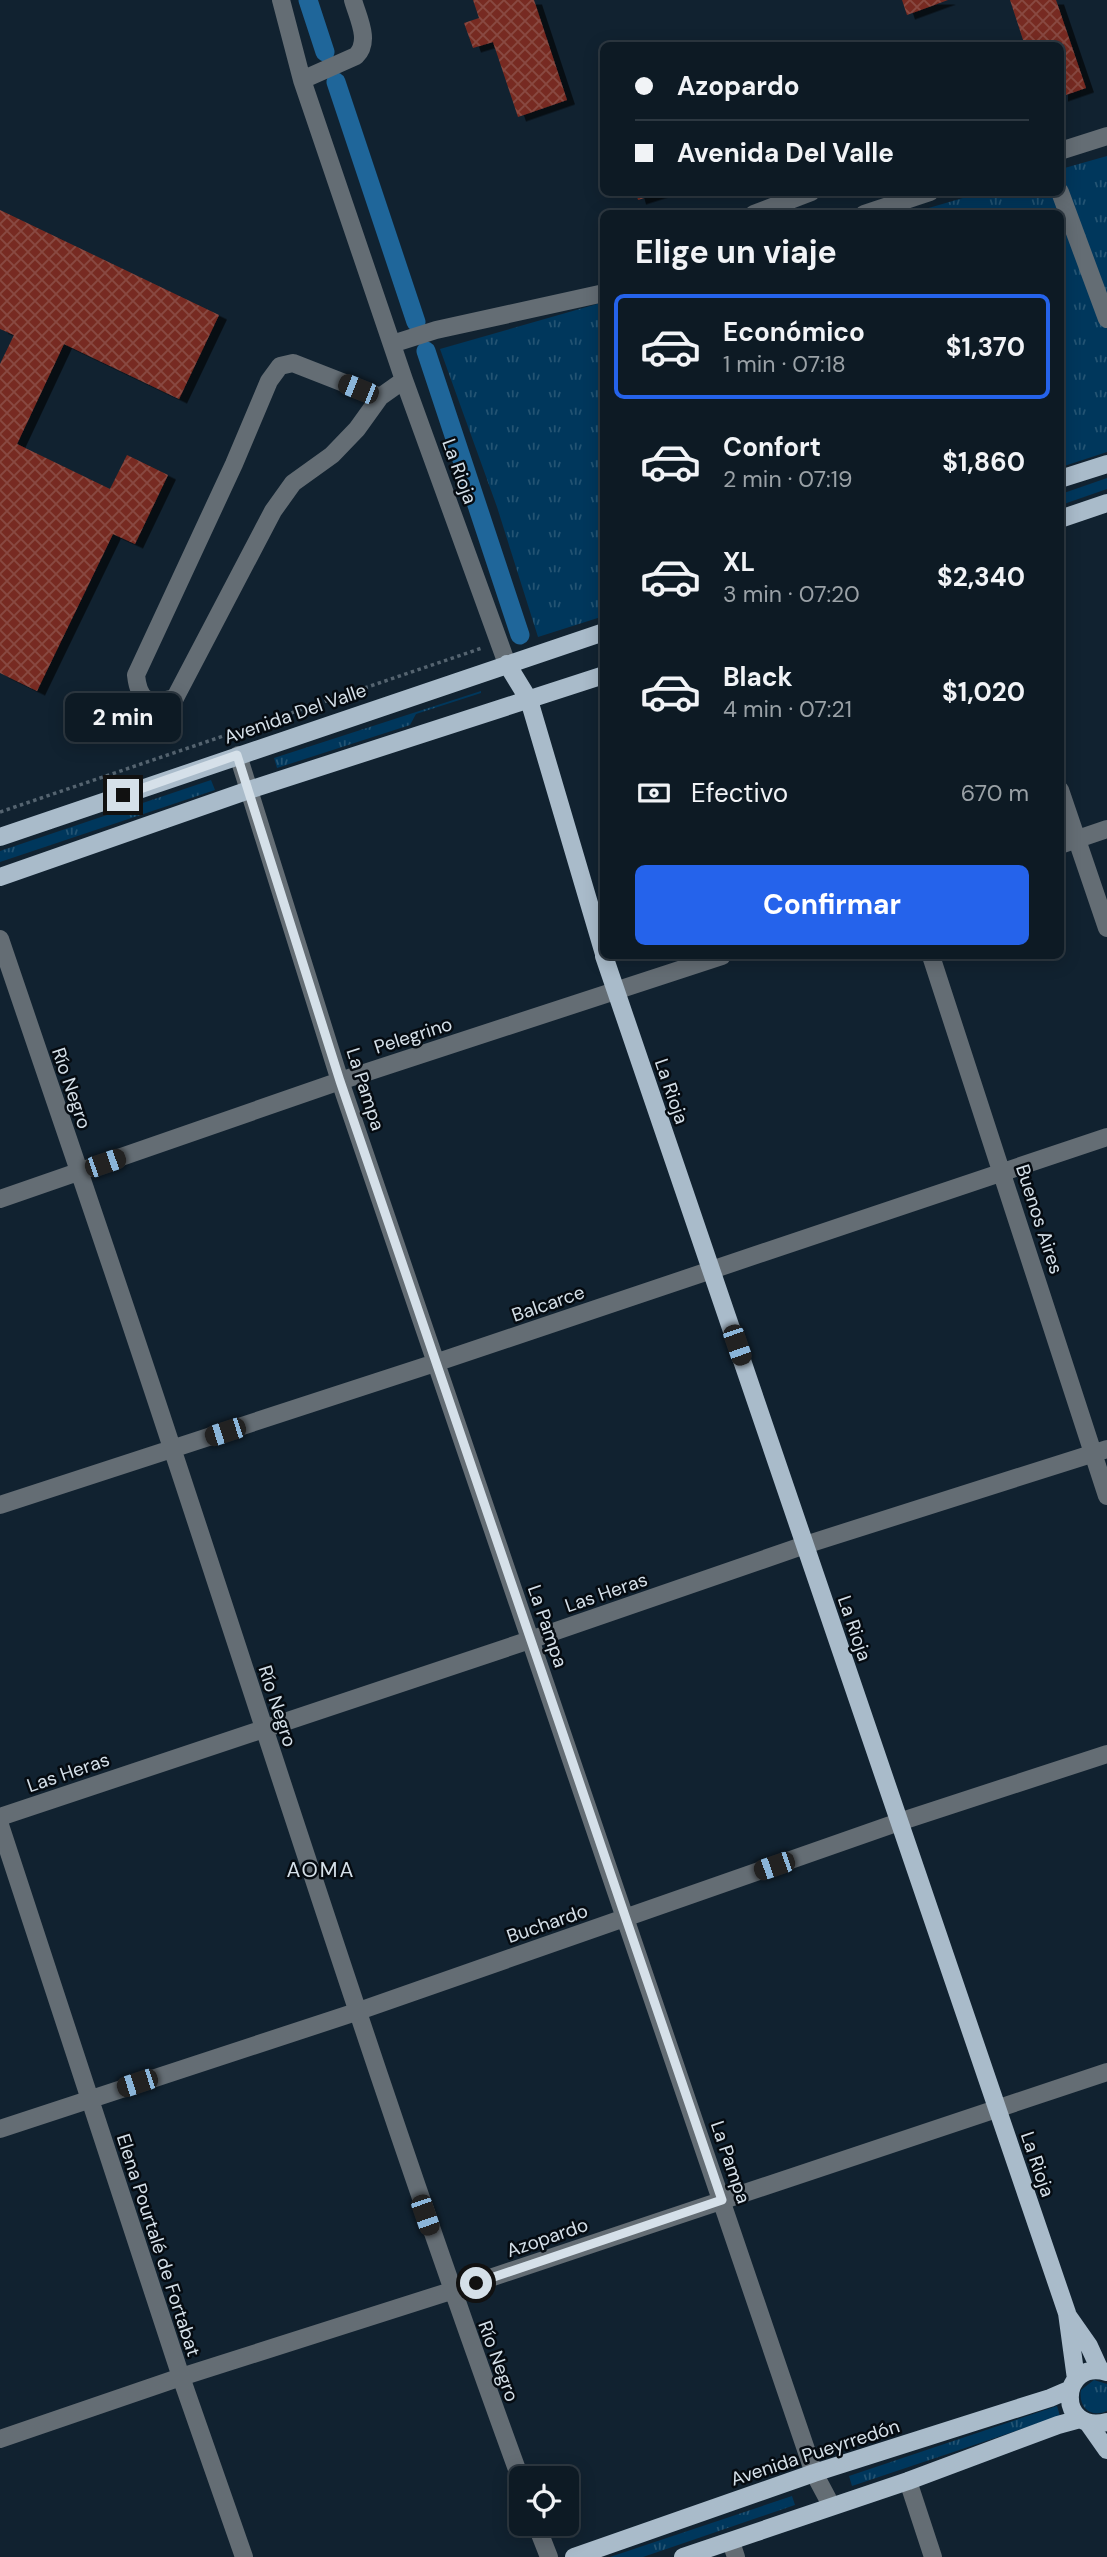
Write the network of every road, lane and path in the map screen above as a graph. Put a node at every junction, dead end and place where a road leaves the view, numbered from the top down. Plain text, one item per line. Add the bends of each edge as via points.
1 (281, 0) edge
2 (353, 0) edge
3 (302, 80) junction
4 (1107, 136) edge
5 (1064, 150) edge
6 (801, 196) edge
7 (918, 196) edge
8 (1061, 196) edge
9 (764, 210) edge
10 (876, 210) edge
11 (600, 294) edge
12 (1107, 319) edge
13 (392, 344) junction
14 (404, 380) junction
15 (380, 397) junction
16 (1107, 464) edge
17 (1064, 478) edge
18 (1107, 503) edge
19 (1064, 518) edge
20 (600, 633) edge
21 (500, 642) junction
22 (507, 664) junction
23 (600, 676) edge
24 (529, 700) junction
25 (237, 755) junction
26 (249, 790) junction
27 (0, 812) edge
28 (1064, 813) edge
29 (1107, 829) edge
30 (0, 837) edge
31 (1069, 842) edge
32 (0, 877) edge
33 (1107, 928) edge
34 (0, 940) edge
35 (600, 941) edge
36 (605, 959) edge
37 (712, 959) edge
38 (932, 959) edge
39 (614, 990) junction
40 (340, 1081) junction
41 (1107, 1137) edge
42 (79, 1172) junction
43 (1003, 1172) junction
44 (0, 1199) edge
45 (712, 1270) junction
46 (435, 1363) junction
47 (173, 1449) junction
48 (1100, 1451) edge
49 (1107, 1496) edge
50 (0, 1505) edge
51 (806, 1545) junction
52 (530, 1640) junction
53 (263, 1728) junction
54 (1107, 1754) edge
55 (0, 1817) edge
56 (899, 1822) junction
57 (0, 1825) edge
58 (624, 1918) junction
59 (356, 2012) junction
60 (1107, 2072) edge
61 (89, 2099) junction
62 (997, 2109) junction
63 (0, 2129) edge
64 (722, 2200) junction
65 (451, 2291) junction
66 (1067, 2313) junction
67 (1104, 2371) edge
68 (181, 2377) junction
69 (1074, 2384) junction
70 (1084, 2421) junction
71 (1107, 2422) edge
72 (0, 2439) edge
73 (1107, 2450) edge
74 (516, 2466) edge
75 (814, 2473) junction
76 (908, 2481) junction
77 (831, 2505) junction
78 (541, 2536) edge
79 (733, 2550) edge
80 (244, 2557) edge
81 (549, 2557) edge
82 (574, 2557) edge
83 (682, 2557) edge
84 (933, 2557) edge

1 - 3 street, La Rioja
2 - 3 street via 365,42 363,50
3 - 13 street, La Rioja
4 - 5 street
6 - 9 street
7 - 10 street
8 - 12 street
11 - 13 street
13 - 14 street, La Rioja
14 - 15 street
14 - 21 street, La Rioja
15 - 15 street via 293,363 280,366 269,381 136,675 144,698 158,702 175,698 273,511 293,483 332,455 357,429
16 - 17 main road
18 - 19 main road
20 - 22 main road, Avenida Del Valle
21 - 22 street, La Rioja
21 - 27 path
22 - 24 main road, La Rioja
22 - 25 main road, Avenida Del Valle
23 - 24 main road
24 - 26 main road
24 - 35 main road, La Rioja
25 - 26 street, La Pampa
25 - 30 main road, Avenida Del Valle
26 - 32 main road
26 - 40 street, La Pampa
28 - 31 street
29 - 31 street
31 - 33 street
34 - 42 street, Río Negro
36 - 39 main road, La Rioja
37 - 39 street, Pelegrino
38 - 43 street, Buenos Aires
39 - 40 street, Pelegrino
39 - 45 main road, La Rioja
40 - 42 street, Pelegrino
40 - 46 street, La Pampa
41 - 43 street, Balcarce
42 - 44 street, Pelegrino
42 - 47 street, Río Negro
43 - 45 street, Balcarce
43 - 48 street, Buenos Aires
45 - 46 street, Balcarce
45 - 51 main road, La Rioja
46 - 47 street, Balcarce
46 - 52 street, La Pampa
47 - 50 street, Balcarce
47 - 53 street, Río Negro
48 - 49 street, Buenos Aires
48 - 51 street, Las Heras
51 - 52 street, Las Heras
51 - 56 main road, La Rioja
52 - 53 street, Las Heras
52 - 58 street, La Pampa
53 - 55 street, Las Heras
53 - 59 street, Río Negro
54 - 56 street, Buchardo
56 - 58 street, Buchardo
56 - 62 main road, La Rioja
57 - 61 street, Elena Pourtalé de Fortabat
58 - 59 street, Buchardo
58 - 64 street, La Pampa
59 - 61 street, Buchardo
59 - 65 street, Río Negro
60 - 62 street, Azopardo
61 - 63 street, Buchardo
61 - 68 street, Elena Pourtalé de Fortabat
62 - 64 street, Azopardo
62 - 66 main road, La Rioja
64 - 65 street, Azopardo
64 - 75 street, La Pampa
65 - 68 street, Azopardo
65 - 74 street, Río Negro
66 - 67 main road, La Rioja
66 - 69 main road, La Rioja
67 - 69 main road, Avenida Pueyrredón via 1083,2373
68 - 72 street, Azopardo
68 - 80 street, Elena Pourtalé de Fortabat
69 - 70 main road, La Rioja via 1070,2403
69 - 75 main road, Avenida Pueyrredón via 1051,2398
70 - 71 main road
70 - 73 main road
70 - 76 main road via 1058,2425
75 - 77 street, La Pampa
75 - 82 main road, Avenida Pueyrredón
76 - 77 main road
76 - 84 street
77 - 79 main road
78 - 81 street
79 - 83 main road

